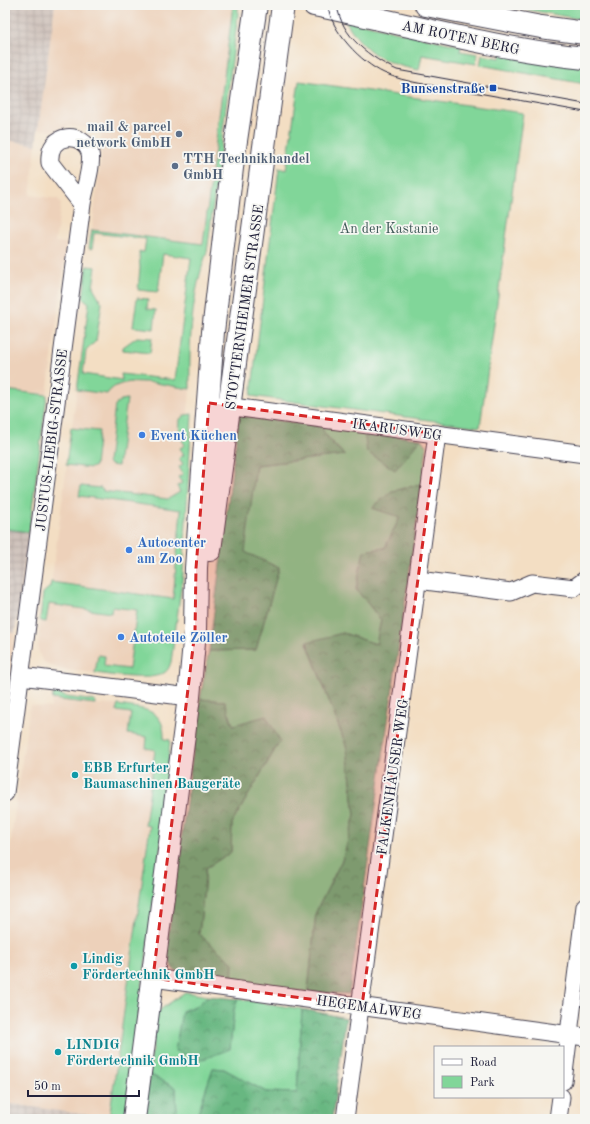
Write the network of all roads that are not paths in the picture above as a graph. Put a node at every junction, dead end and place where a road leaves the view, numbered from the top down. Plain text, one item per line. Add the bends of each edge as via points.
1 (256, 5) edge
2 (283, 5) edge
3 (314, 5) edge
4 (426, 5) edge
5 (585, 33) edge
6 (585, 58) edge
7 (82, 204) dead end
8 (209, 403) junction
9 (230, 406) junction
10 (437, 434) junction
11 (585, 454) edge
12 (418, 580) junction
13 (585, 580) edge
14 (195, 632) junction
15 (21, 676) junction
16 (189, 697) junction
17 (5, 793) edge
18 (585, 906) edge
19 (153, 978) junction
20 (362, 1006) junction
21 (577, 1035) edge
22 (564, 1078) edge
23 (561, 1098) edge
24 (134, 1119) edge
25 (346, 1119) edge
26 (558, 1119) edge

1 - 8 main road, STOTTERNHEIMER STRASSE via 223,246 213,332
2 - 9 main road, STOTTERNHEIMER STRASSE
3 - 6 main road, AM ROTEN BERG via 489,44
4 - 5 main road, AM ROTEN BERG
7 - 15 street, JUSTUS-LIEBIG-STRASSE
8 - 9 street, IKARUSWEG
8 - 14 main road, STOTTERNHEIMER STRASSE via 196,568
9 - 10 street, IKARUSWEG
9 - 14 main road, STOTTERNHEIMER STRASSE via 207,570
10 - 11 street, IKARUSWEG
10 - 12 street, FALKENHÄUSER WEG
12 - 13 street via 512,592 532,583 574,588
12 - 20 street, FALKENHÄUSER WEG
14 - 16 main road, STOTTERNHEIMER STRASSE
15 - 16 street
15 - 17 street, JUSTUS-LIEBIG-STRASSE
16 - 19 main road, STOTTERNHEIMER STRASSE
18 - 21 street
19 - 20 street, HEGEMALWEG
19 - 24 main road, STOTTERNHEIMER STRASSE
20 - 21 street, HEGEMALWEG
20 - 25 street, FALKENHÄUSER WEG
21 - 22 street
23 - 26 street

